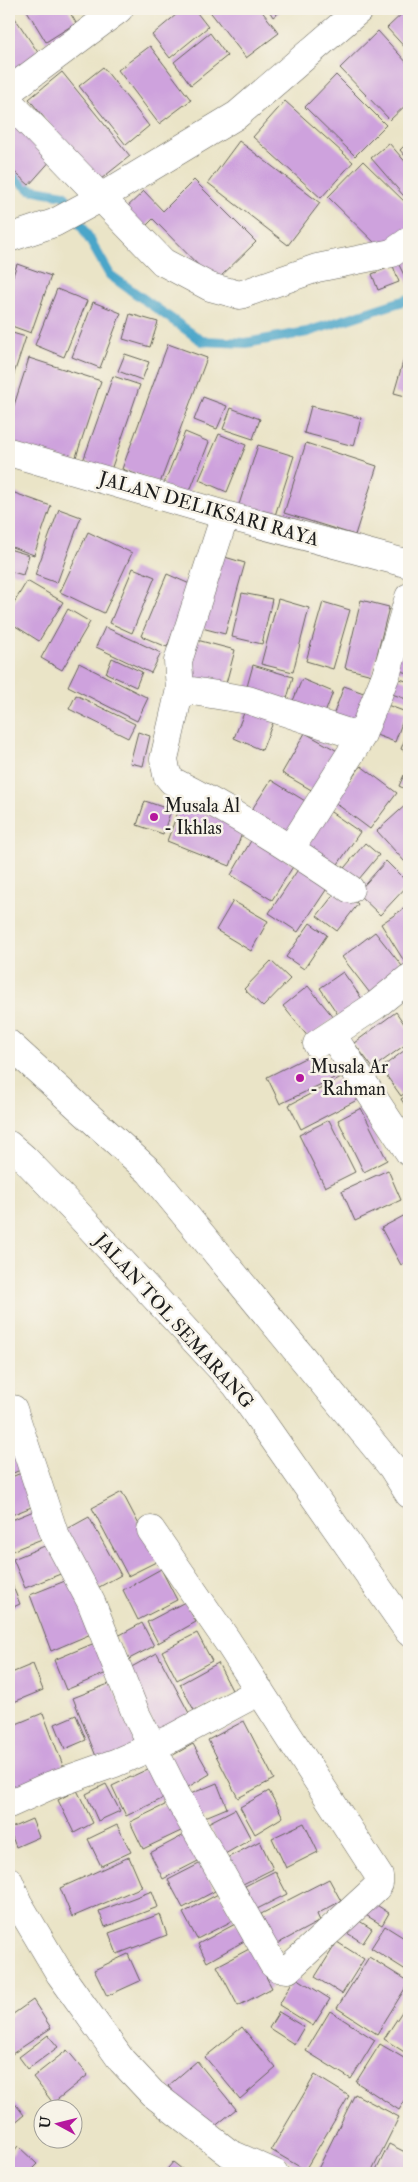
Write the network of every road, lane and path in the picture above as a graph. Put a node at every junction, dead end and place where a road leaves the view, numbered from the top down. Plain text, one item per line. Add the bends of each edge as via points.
1 (119, 9) edge
2 (360, 9) edge
3 (9, 91) edge
4 (9, 102) edge
5 (98, 200) junction
6 (9, 238) edge
7 (409, 241) edge
8 (9, 452) edge
9 (225, 515) junction
10 (409, 564) edge
11 (409, 598) edge
12 (180, 689) junction
13 (361, 737) junction
14 (291, 848) junction
15 (350, 889) dead end
16 (409, 978) edge
17 (9, 1044) edge
18 (9, 1145) edge
19 (409, 1152) edge
20 (14, 1409) dead end
21 (409, 1494) edge
22 (151, 1530) dead end
23 (409, 1632) edge
24 (260, 1692) junction
25 (154, 1746) junction
26 (9, 1804) edge
27 (9, 1881) edge
28 (274, 2173) edge

1 - 3 main road
2 - 5 main road via 236,115
4 - 5 main road
5 - 6 main road via 54,223
5 - 7 main road via 162,262 210,287 240,295 317,268 392,253
8 - 9 main road, JALAN DELIKSARI RAYA
9 - 10 main road, JALAN DELIKSARI RAYA
9 - 12 main road via 178,661
11 - 13 main road via 387,672
12 - 13 main road via 248,700
12 - 14 main road via 164,759 167,775 172,781 228,809
13 - 14 main road
14 - 15 main road
16 - 19 main road via 324,1040
17 - 21 main road via 150,1172 392,1467
18 - 23 main road, JALAN TOL SEMARANG via 76,1212 236,1385
20 - 25 main road via 54,1533 91,1602 136,1714
22 - 24 main road
24 - 25 main road
24 - 25 main road via 376,1870 379,1880 376,1888 288,1969 273,1964 177,1796
25 - 26 main road
27 - 28 main road via 18,1903 60,1974 122,2061 152,2093 229,2153

